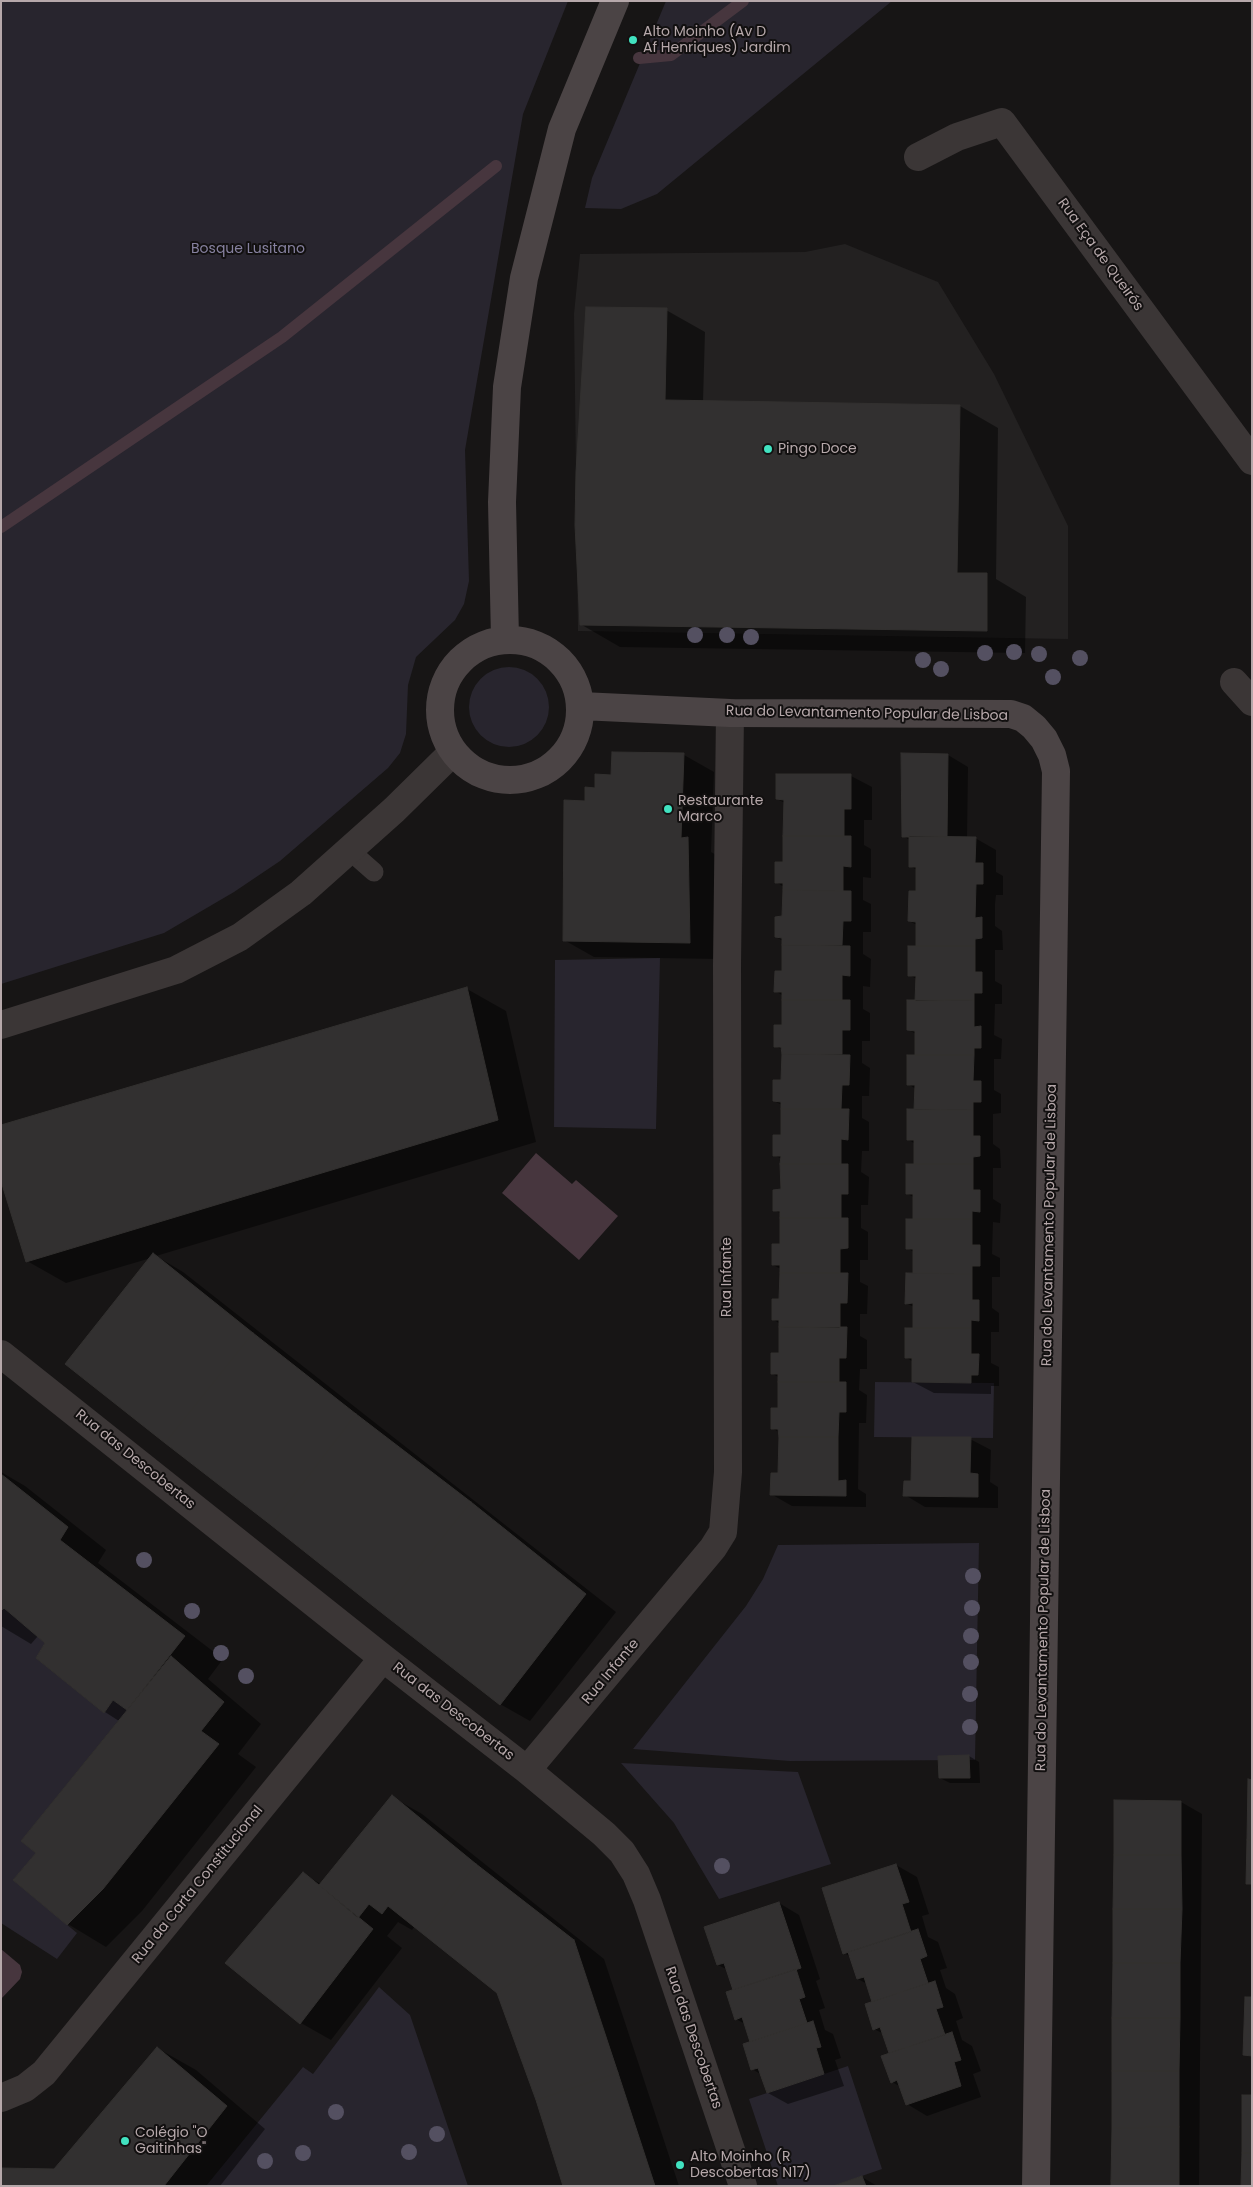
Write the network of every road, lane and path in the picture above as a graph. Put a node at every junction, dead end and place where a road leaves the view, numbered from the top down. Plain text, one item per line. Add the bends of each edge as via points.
1 (615, 1) edge
2 (918, 157) dead end
3 (1251, 457) edge
4 (505, 639) junction
5 (1234, 682) dead end
6 (1252, 702) edge
7 (581, 706) junction
8 (730, 713) junction
9 (453, 752) junction
10 (349, 850) junction
11 (374, 872) dead end
12 (1, 1025) edge
13 (1, 1354) edge
14 (383, 1658) junction
15 (527, 1770) junction
16 (1, 2098) edge
17 (743, 2186) edge
18 (1036, 2186) edge

1 - 4 street via 562,129 524,278 507,387 502,502
2 - 3 street, Rua Eça de Queirós via 957,137 1002,122
4 - 7 street via 528,642 548,650 565,665 576,684
4 - 9 street via 484,644 466,655 451,671 442,690 439,712 443,733
5 - 6 street
7 - 8 street, Rua do Levantamento Popular de Lisboa
7 - 9 street via 579,726 572,744 560,760 543,772 504,780 485,776 467,766
8 - 15 street, Rua Infante via 726,965 728,1472 723,1532
8 - 18 street, Rua do Levantamento Popular de Lisboa via 1011,714 1023,718 1044,739 1056,771
9 - 10 street
10 - 11 lane
10 - 12 street via 300,894 240,937 176,970
13 - 14 street, Rua das Descobertas
14 - 15 street, Rua das Descobertas
14 - 16 street, Rua da Carta Constitucional via 44,2073 25,2088
15 - 17 street, Rua das Descobertas via 604,1834 622,1852 636,1874

